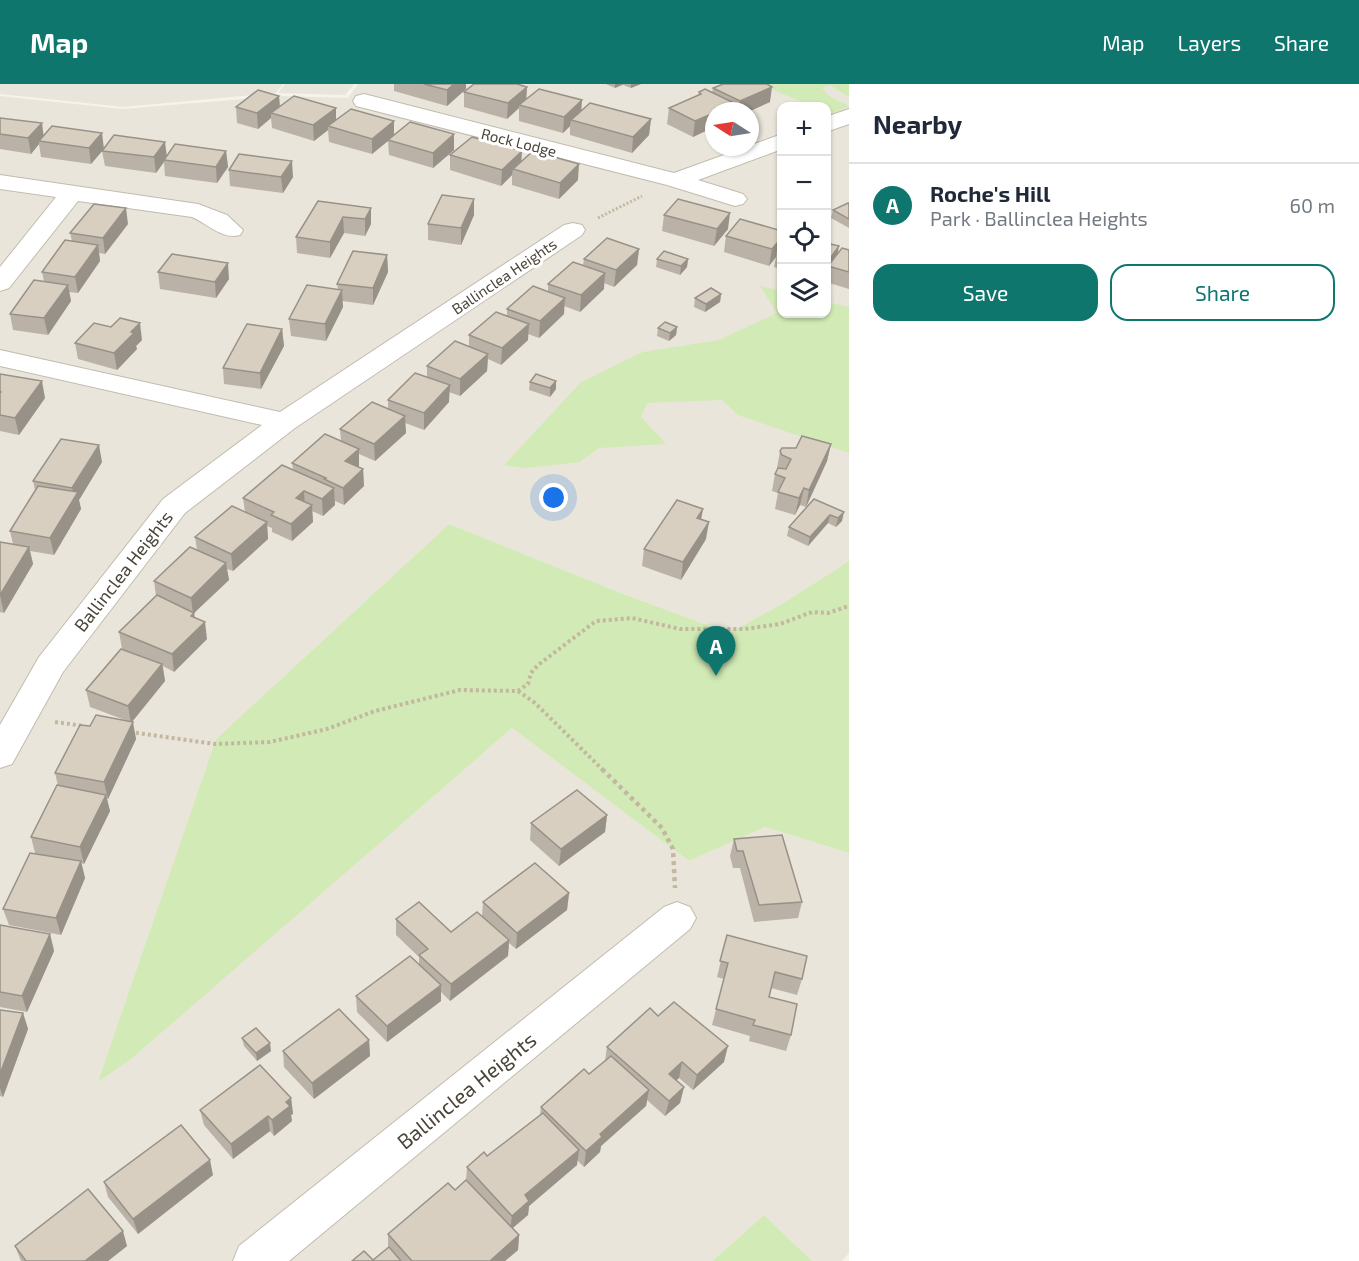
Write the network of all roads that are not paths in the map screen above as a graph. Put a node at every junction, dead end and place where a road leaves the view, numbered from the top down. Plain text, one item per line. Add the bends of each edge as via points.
1 (364, 101) dead end
2 (849, 116) edge
3 (831, 123) edge
4 (777, 143) edge
5 (675, 180) junction
6 (0, 182) edge
7 (72, 193) junction
8 (735, 199) dead end
9 (231, 230) dead end
10 (573, 230) road end
11 (0, 283) edge
12 (0, 358) edge
13 (285, 422) junction
14 (0, 755) edge
15 (677, 918) road end
16 (255, 1261) edge

1 - 5 street, Rock Lodge
2 - 3 street
4 - 5 street
5 - 8 street, Rock Lodge
6 - 7 street
7 - 9 street via 198,211
7 - 11 street
10 - 13 street, Ballinclea Heights
12 - 13 street
13 - 14 street, Ballinclea Heights via 174,506 51,666
15 - 16 street, Ballinclea Heights

